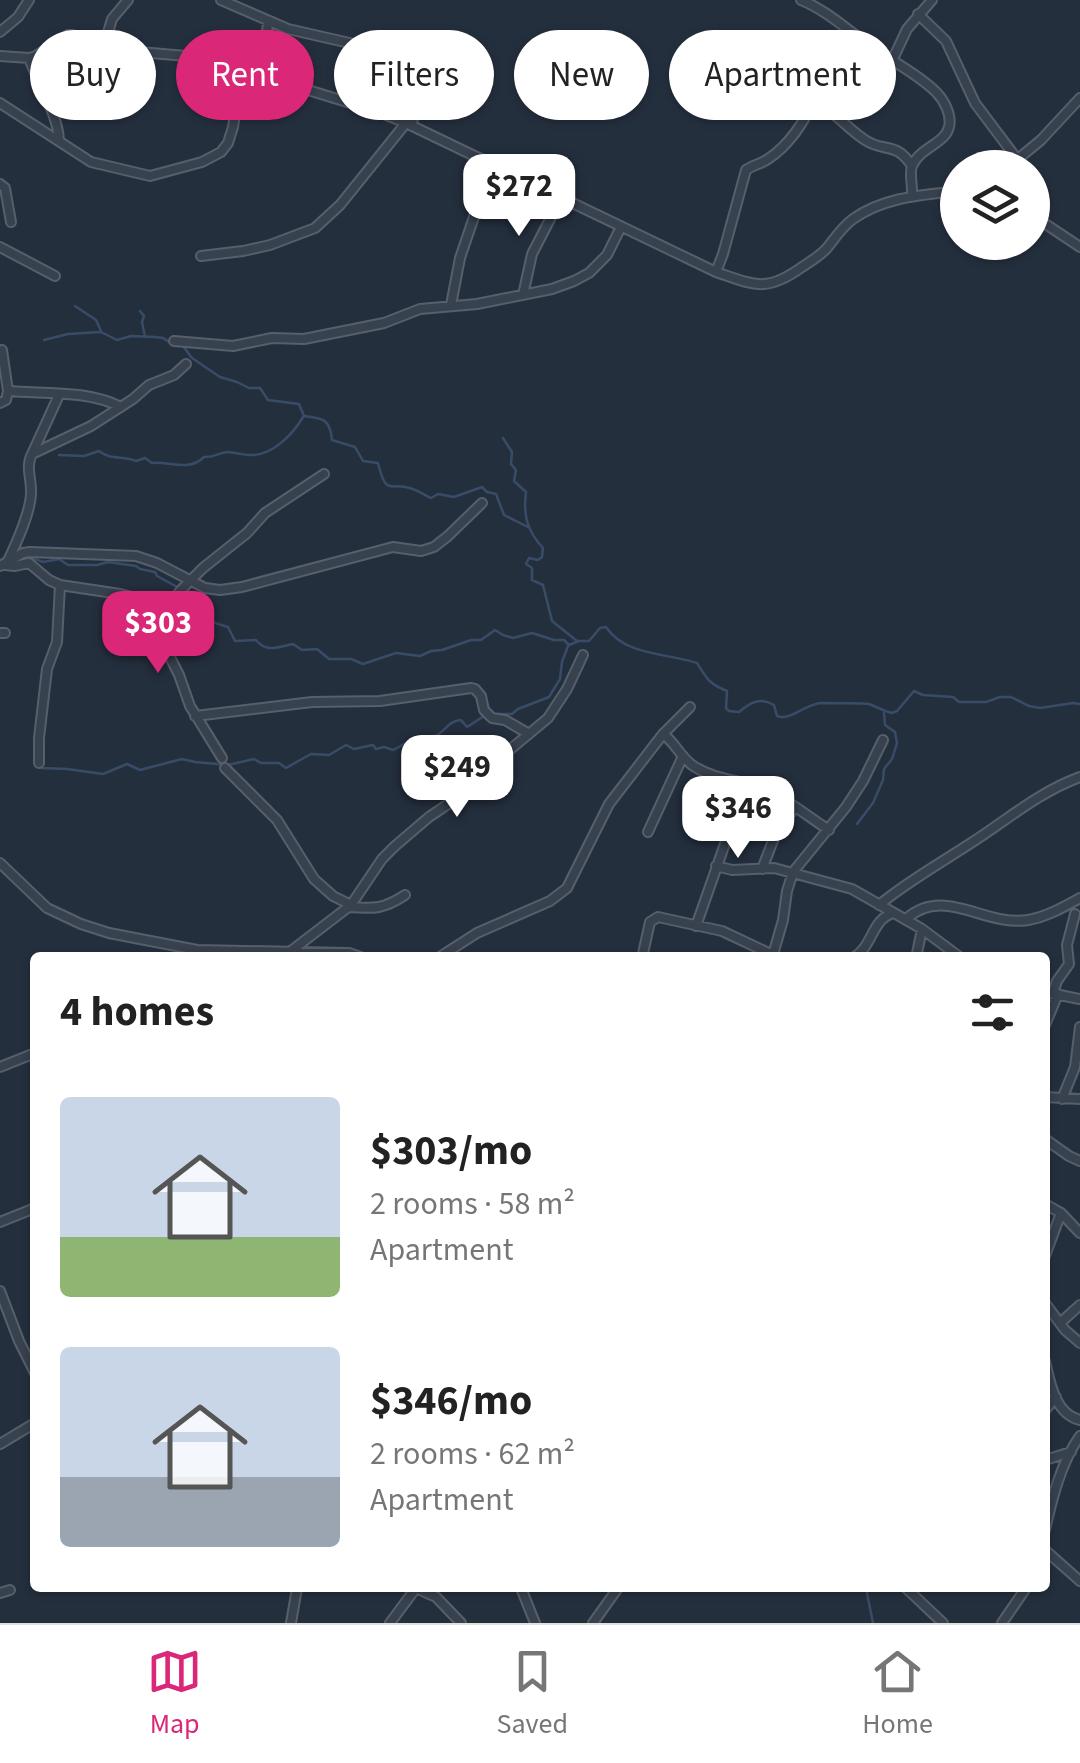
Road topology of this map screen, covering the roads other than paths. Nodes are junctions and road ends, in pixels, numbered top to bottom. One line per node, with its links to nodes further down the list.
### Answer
1 (30, 0): 11 (street)
2 (128, 0): 8 (street)
3 (221, 0): 7 (street)
4 (800, 0): 10 (street)
5 (932, 0): 6 (street)
6 (918, 14): 12 (street); 24 (street)
7 (268, 21): 9 (street); 22 (street)
8 (109, 30)
9 (267, 30)
10 (851, 30)
11 (0, 32)
12 (896, 53)
13 (0, 56): 14 (street)
14 (29, 58): 23 (street)
15 (896, 64): 27 (street)
16 (314, 91): 22 (street)
17 (1080, 98): 25 (street)
18 (0, 104): 23 (street)
19 (234, 120): 23 (street)
20 (804, 120): 38 (street)
21 (840, 120): 27 (street)
22 (409, 124): 26 (street); 37 (street)
23 (60, 140)
24 (1010, 150)
25 (1027, 150)
26 (492, 164): 31 (street); 41 (street)
27 (912, 166): 30 (street)
28 (0, 184): 32 (street)
29 (940, 193): 30 (street)
30 (912, 196): 38 (street)
31 (561, 198): 34 (street); 40 (street)
32 (10, 222)
33 (1050, 226): 36 (street)
34 (621, 227): 38 (street); 40 (street)
35 (0, 247): 39 (street)
36 (1080, 247)
37 (201, 256)
38 (716, 272)
39 (55, 276)
40 (523, 295): 41 (street)
41 (451, 305): 42 (street)
42 (174, 342)
43 (2, 350): 45 (street)
44 (186, 364): 48 (street)
45 (8, 391): 46 (street); 47 (street)
46 (59, 395): 48 (street); 49 (street)
47 (0, 403)
48 (122, 407): 49 (street)
49 (32, 454): 52 (street)
50 (324, 474): 53 (street)
51 (482, 502): 53 (street)
52 (4, 565): 53 (street); 54 (street)
53 (191, 581): 55 (street)
54 (60, 586): 55 (street); 64 (street)
55 (168, 606): 58 (street)
56 (582, 656): 59 (street)
57 (690, 707): 60 (street)
58 (195, 716): 59 (street); 63 (street)
59 (529, 734): 78 (street)
60 (662, 734): 62 (street); 89 (street)
61 (882, 740): 69 (street)
62 (683, 756): 67 (street); 70 (street)
63 (222, 758)
64 (40, 763)
65 (225, 768): 78 (street)
66 (1080, 777): 77 (street)
67 (746, 784): 68 (street); 72 (street)
68 (794, 808): 69 (street); 73 (street)
69 (828, 830): 74 (street)
70 (648, 832)
71 (0, 863): 86 (street)
72 (716, 866): 73 (street); 83 (street)
73 (762, 869): 74 (street)
74 (793, 872): 77 (street); 92 (street)
75 (405, 894): 78 (street)
76 (1080, 898): 79 (street)
77 (878, 905): 80 (street)
78 (350, 906): 85 (street)
79 (1059, 909): 81 (street); 82 (street)
80 (893, 913): 82 (street); 93 (street)
81 (1078, 914): 96 (street)
82 (906, 919): 84 (street)
83 (696, 926): 90 (street); 91 (street)
84 (922, 928): 94 (street); 95 (street)
85 (291, 951): 87 (street); 88 (street)
86 (187, 952)
87 (278, 952)
88 (310, 952)
89 (448, 952)
90 (643, 952)
91 (764, 952)
92 (773, 952)
93 (861, 952)
94 (917, 952)
95 (953, 952)
96 (1052, 993): 97 (street)
97 (1080, 999)
98 (1080, 1026): 102 (street)
99 (30, 1055): 100 (street)
100 (0, 1066)
101 (1050, 1098): 102 (street)
102 (1062, 1099): 103 (street)
103 (1080, 1099)
104 (1050, 1143): 105 (street)
105 (1080, 1161)
106 (1050, 1207): 108 (street)
107 (30, 1210): 109 (street)
108 (1061, 1213): 110 (street); 111 (street)
109 (0, 1222)
110 (1080, 1232)
111 (1050, 1243)
112 (0, 1291): 117 (street)
113 (1080, 1305): 115 (street)
114 (1050, 1310): 115 (street)
115 (1060, 1324): 116 (street)
116 (1080, 1343)
117 (30, 1363)
118 (1051, 1398): 119 (street)
119 (1080, 1420)
120 (30, 1426): 122 (street)
121 (1080, 1436): 123 (street)
122 (0, 1444)
123 (1071, 1452): 124 (street); 125 (street)
124 (1050, 1458)
125 (1050, 1512)
126 (1050, 1554): 127 (street)
127 (1080, 1581)
128 (10, 1590): 129 (street)
129 (0, 1592)
130 (295, 1592): 137 (street)
131 (413, 1592): 138 (street)
132 (425, 1592): 139 (street)
133 (522, 1592): 140 (street)
134 (615, 1592): 141 (street)
135 (910, 1592): 142 (street)
136 (1023, 1592): 143 (street)
137 (291, 1623)
138 (390, 1623)
139 (461, 1623)
140 (534, 1623)
141 (594, 1623)
142 (943, 1623)
143 (1002, 1623)

